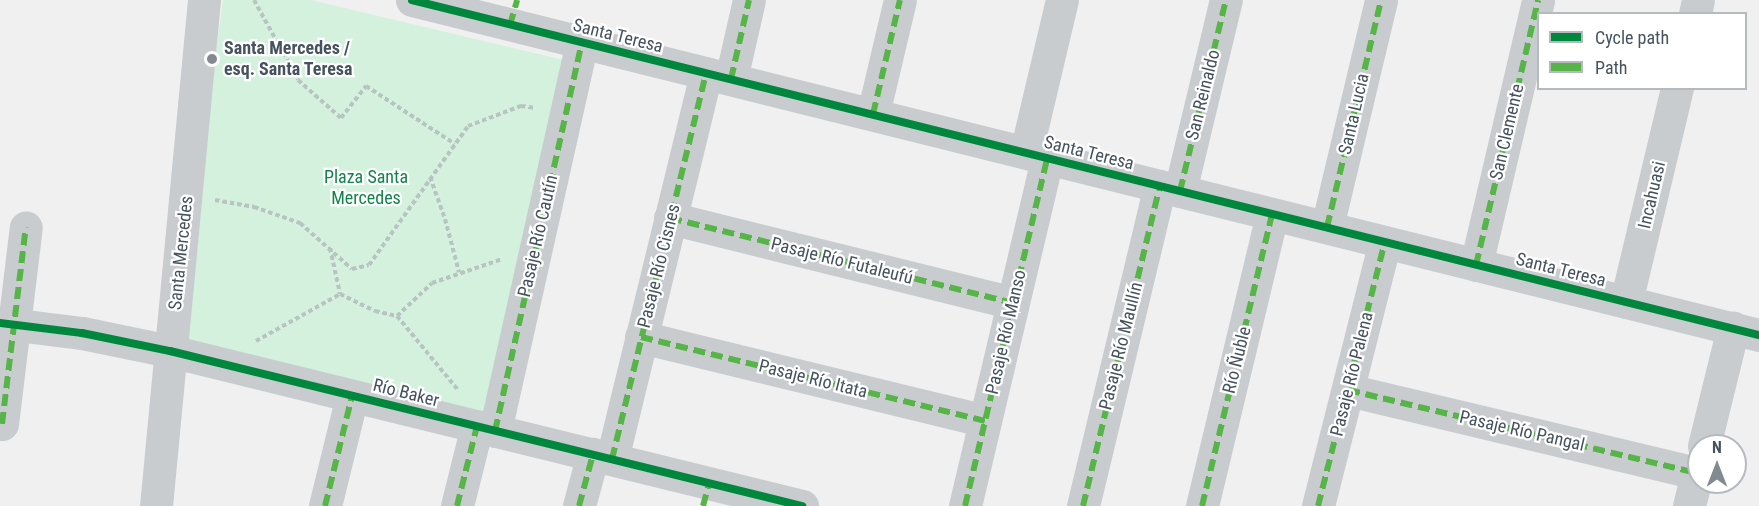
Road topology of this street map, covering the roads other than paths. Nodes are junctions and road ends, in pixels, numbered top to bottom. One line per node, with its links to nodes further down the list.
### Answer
1 (204, 0): 27 (street, Santa Mercedes)
2 (412, 0): 9 (street, Santa Teresa)
3 (750, 0): 11 (street, Pasaje Río Cisnes)
4 (900, 0): 13 (street)
5 (1062, 0): 14 (street, Pasaje Río Manso)
6 (1226, 0): 15 (street, San Reinaldo)
7 (1381, 0): 19 (street, Santa Lucia)
8 (1538, 0): 21 (street, San Clemente)
9 (514, 12): 10 (street, Santa Teresa)
10 (582, 42): 11 (street, Santa Teresa); 32 (street, Pasaje Río Cautín)
11 (718, 76): 13 (street, Santa Teresa); 17 (street, Pasaje Río Cisnes)
12 (1677, 90): 22 (street, Incahuasi)
13 (873, 114): 14 (street, Santa Teresa)
14 (1036, 155): 15 (street, Santa Teresa); 23 (street, Pasaje Río Manso)
15 (1170, 188): 16 (street, Santa Teresa); 44 (street, Pasaje Río Maullín)
16 (1272, 214): 19 (street, Santa Teresa); 45 (street, Río Ñuble)
17 (670, 218): 23 (street, Pasaje Río Futaleufú); 26 (street, Pasaje Río Cisnes)
18 (26, 227): 24 (street)
19 (1327, 227): 20 (street, Santa Teresa)
20 (1385, 242): 21 (street, Santa Teresa); 28 (street, Pasaje Río Palena)
21 (1476, 265): 22 (street, Santa Teresa)
22 (1626, 302): 25 (street, Santa Teresa)
23 (1013, 303): 30 (street, Pasaje Río Manso)
24 (7, 324): 27 (street, Río Baker); 31 (street)
25 (1746, 332): 33 (street)
26 (641, 337): 30 (street, Pasaje Río Itata); 34 (street, Pasaje Río Cisnes)
27 (170, 351): 29 (street, Río Baker); 38 (street, Santa Mercedes)
28 (1348, 390): 35 (street, Pasaje Río Pangal); 37 (street, Pasaje Río Palena)
29 (352, 396): 32 (street, Río Baker); 39 (street)
30 (985, 421): 43 (street, Pasaje Río Manso)
31 (2, 424)
32 (486, 428): 34 (street, Río Baker); 40 (street, Pasaje Río Cautín)
33 (1710, 434)
34 (602, 457): 36 (street, Río Baker); 41 (street, Pasaje Río Cisnes)
35 (1687, 459)
36 (706, 495): 42 (street, Río Baker)
37 (1323, 505)
38 (156, 506)
39 (325, 506)
40 (457, 506)
41 (579, 506)
42 (802, 506)
43 (965, 506)
44 (1083, 506)
45 (1202, 506)

